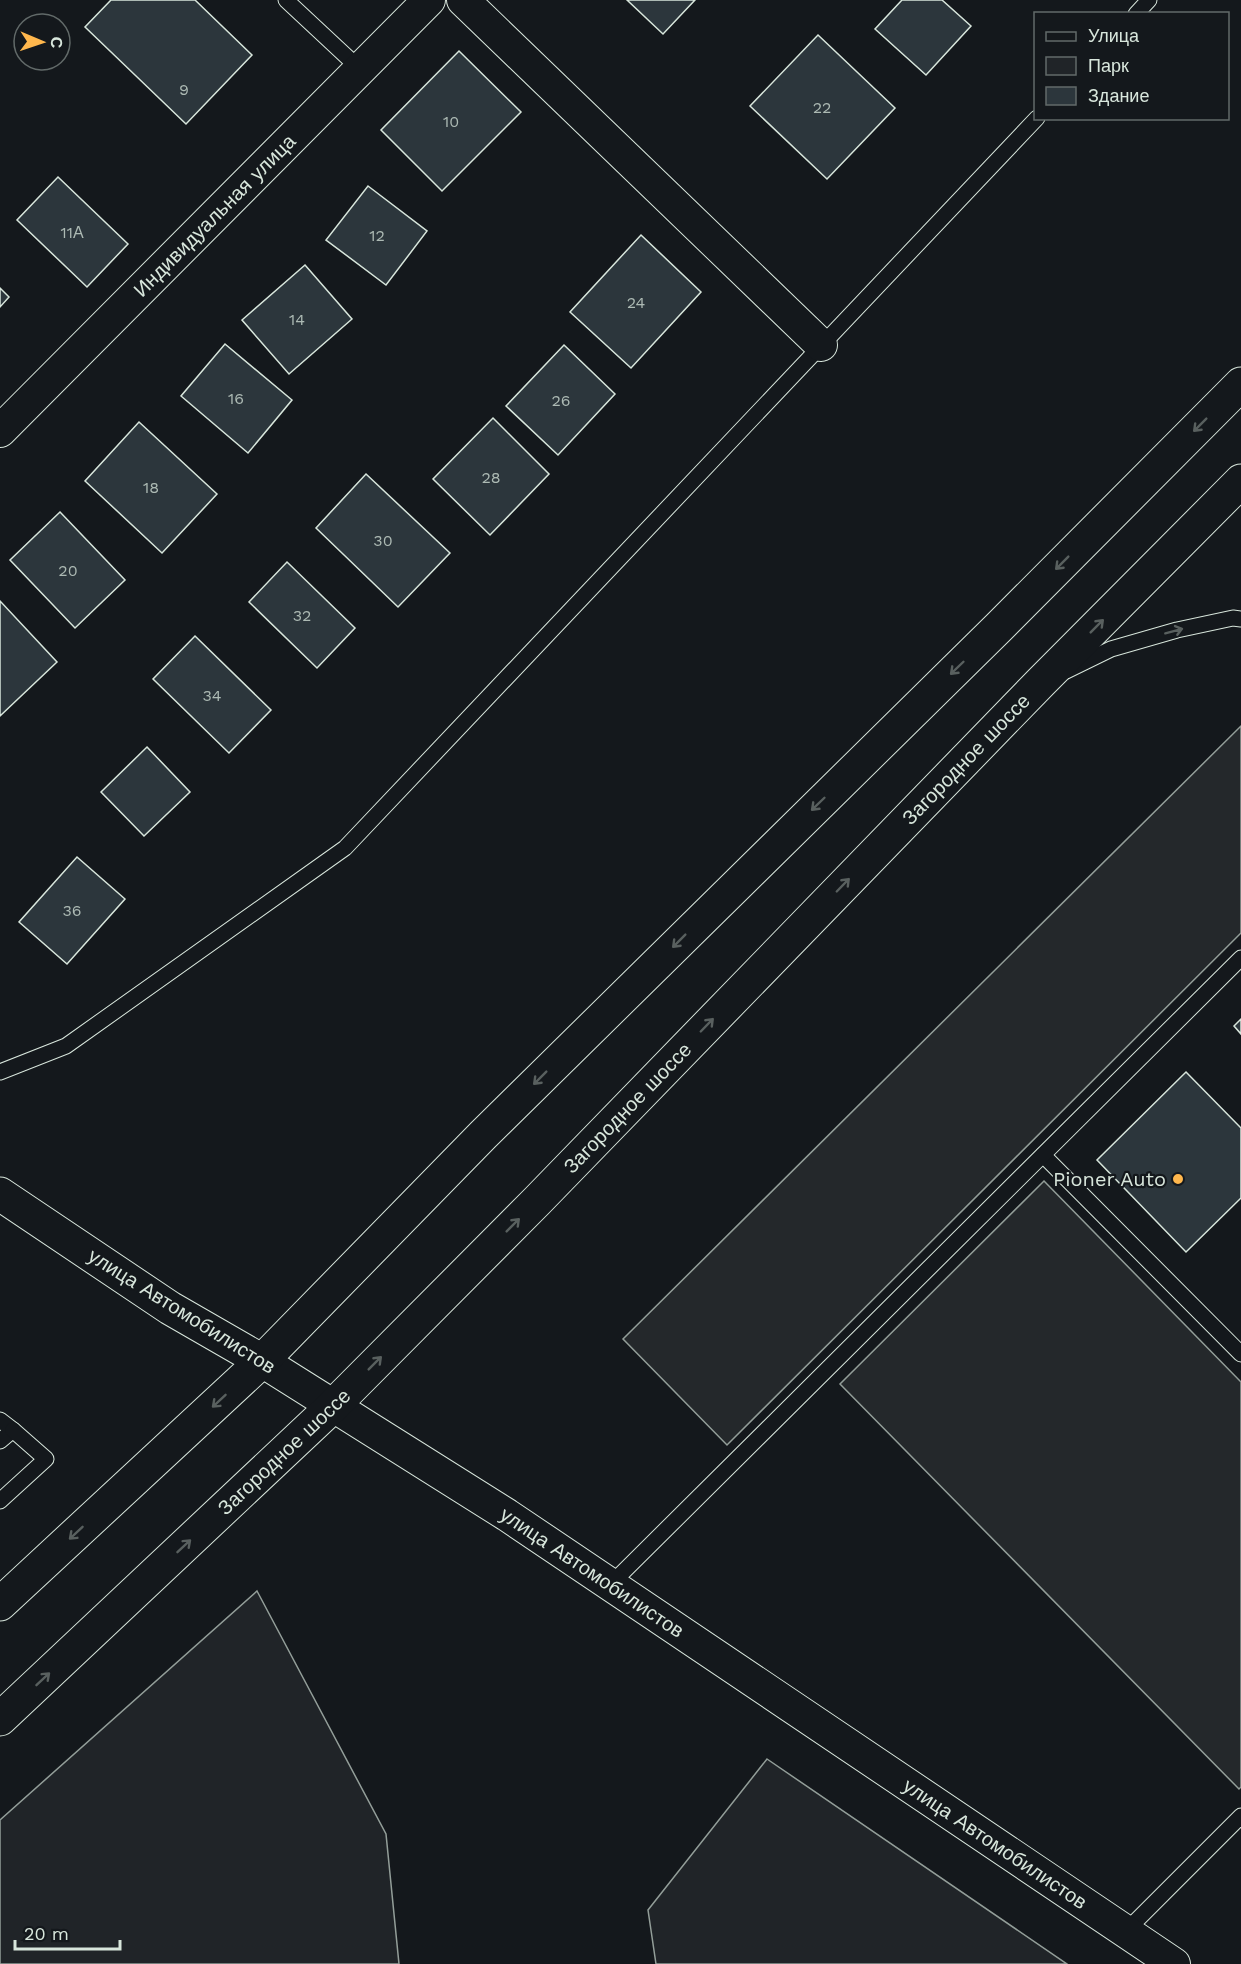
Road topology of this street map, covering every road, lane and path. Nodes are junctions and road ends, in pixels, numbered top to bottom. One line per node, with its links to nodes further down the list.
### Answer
1 (286, 0): 6 (lane)
2 (429, 0): 6 (street, Индивидуальная улица)
3 (463, 0): 8 (street)
4 (1149, 0): 5 (lane)
5 (1138, 12)
6 (361, 70): 10 (street, Индивидуальная улица)
7 (1035, 120): 8 (lane)
8 (821, 345): 15 (lane)
9 (1241, 384): 19 (main road, one-way to 19)
10 (0, 431)
11 (1241, 481): 13 (main road, Загородное шоссе, one-way to 11)
12 (1241, 619): 13 (lane, one-way to 12)
13 (1041, 682): 20 (main road, Загородное шоссе, one-way to 13)
14 (1241, 958): 16 (lane)
15 (0, 1072)
16 (1043, 1155): 18 (lane); 25 (lane)
17 (0, 1194): 19 (main road, улица Автомобилистов)
18 (1241, 1354)
19 (262, 1361): 20 (street, улица Автомобилистов); 26 (main road, one-way to 26)
20 (334, 1405): 25 (street, улица Автомобилистов); 27 (main road, Загородное шоссе, one-way to 20)
21 (0, 1420): 22 (lane)
22 (13, 1430): 23 (lane); 24 (lane)
23 (0, 1441)
24 (0, 1501)
25 (610, 1585): 29 (street, улица Автомобилистов)
26 (0, 1604)
27 (0, 1719)
28 (1241, 1816): 29 (lane)
29 (1125, 1932): 30 (street, улица Автомобилистов)
30 (1174, 1964)

